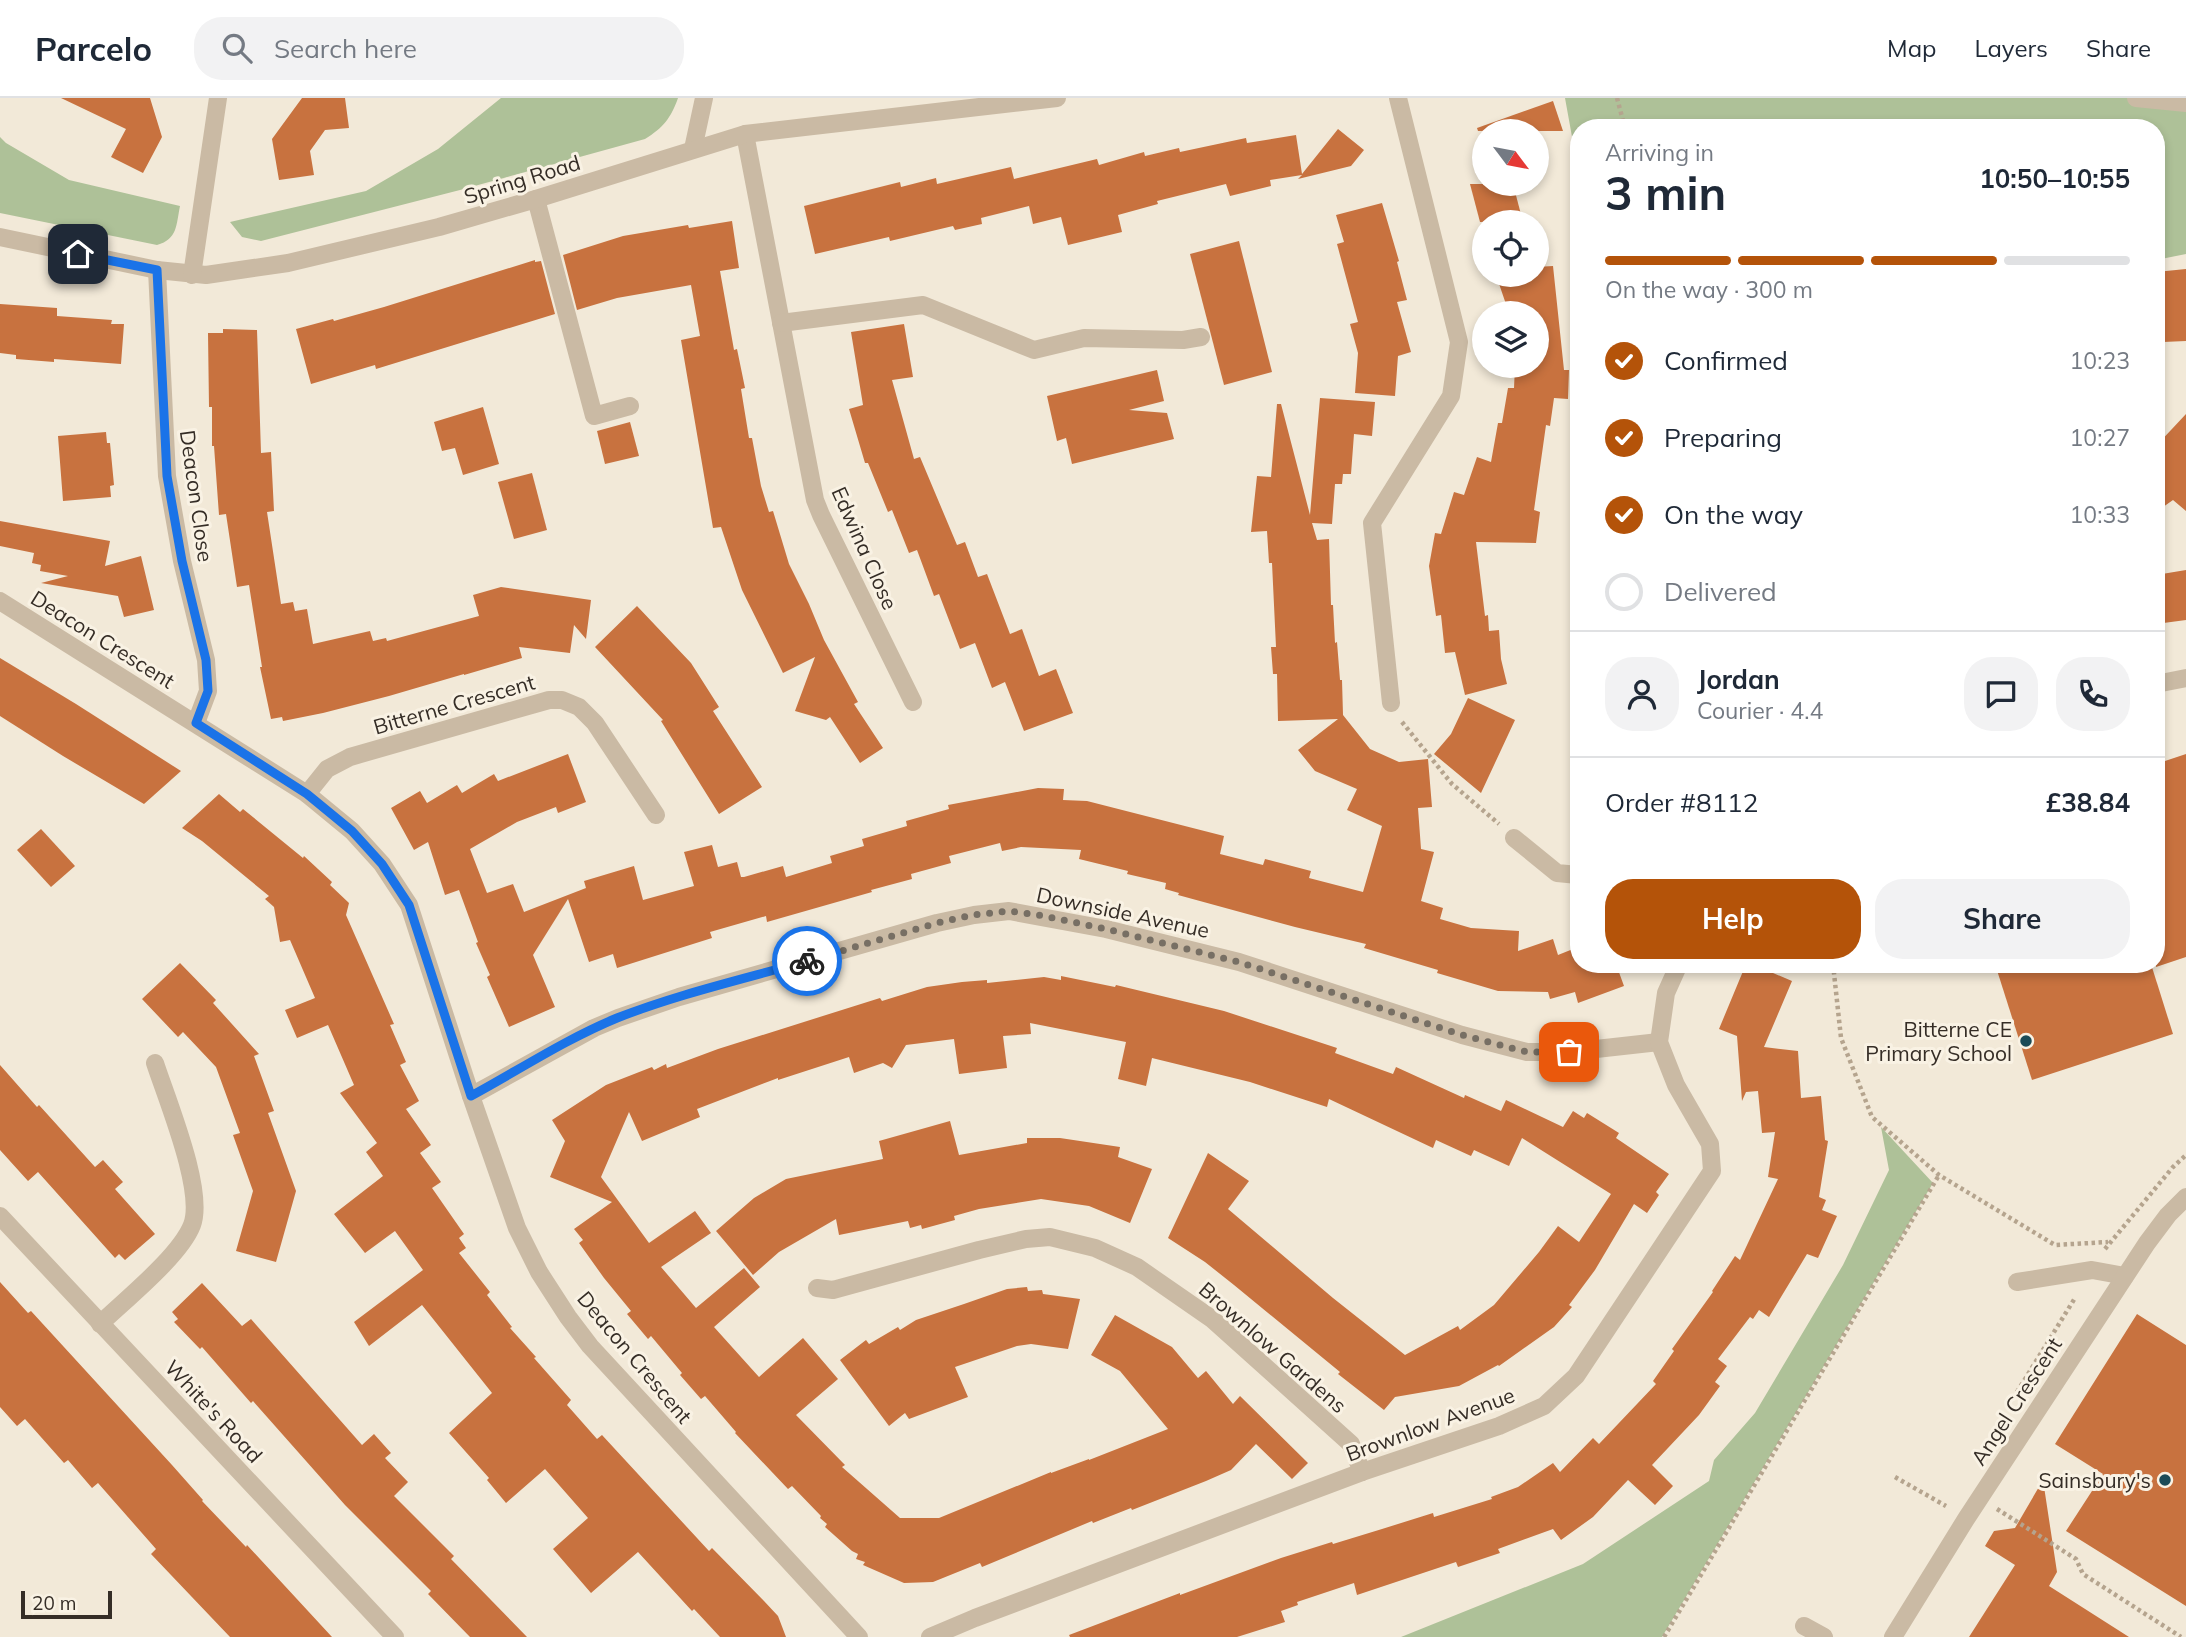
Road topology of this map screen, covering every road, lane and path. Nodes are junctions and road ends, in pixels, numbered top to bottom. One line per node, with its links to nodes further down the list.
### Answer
1 (218, 98): 14 (street)
2 (704, 98): 10 (street)
3 (1057, 98): 9 (street, Spring Road)
4 (1398, 98): 22 (street)
5 (1617, 98): 8 (path)
6 (2136, 98): 7 (street)
7 (2186, 103)
8 (1623, 119)
9 (744, 134): 10 (street, Spring Road); 15 (street, Edwina Close)
10 (693, 149): 11 (street, Spring Road)
11 (536, 200): 14 (street, Spring Road); 17 (street)
12 (0, 237): 13 (street, Spring Road)
13 (157, 270): 14 (street, Spring Road); 23 (street, Deacon Close)
14 (192, 275)
15 (781, 323): 16 (street); 21 (street, Edwina Close)
16 (1201, 337)
17 (631, 406)
18 (0, 601): 23 (street, Deacon Crescent)
19 (2186, 678): 20 (street)
20 (2165, 682)
21 (913, 702)
22 (1391, 703): 26 (path)
23 (196, 723): 24 (street, Deacon Crescent)
24 (307, 794): 25 (street, Bitterne Crescent); 32 (street, Deacon Crescent)
25 (656, 815)
26 (1514, 838): 27 (street)
27 (1570, 874)
28 (1675, 973): 30 (street, Brownlow Avenue)
29 (1834, 973): 33 (path)
30 (1659, 1042): 32 (street, Downside Avenue); 41 (street, Brownlow Avenue)
31 (155, 1063): 40 (street)
32 (471, 1096): 47 (street, Deacon Crescent)
33 (1939, 1175): 36 (path); 49 (path)
34 (2186, 1197): 37 (street, Angel Crescent)
35 (0, 1216): 40 (street, White's Road)
36 (2109, 1242)
37 (2125, 1276): 38 (street); 43 (street, Angel Crescent)
38 (2017, 1282)
39 (817, 1288): 41 (street, Brownlow Gardens)
40 (100, 1324): 46 (street, White's Road)
41 (1362, 1472): 48 (street, Brownlow Avenue)
42 (1895, 1477): 44 (path)
43 (1980, 1498): 44 (street, Angel Crescent); 52 (path)
44 (1966, 1519): 51 (street, Angel Crescent)
45 (1804, 1626): 50 (street)
46 (395, 1637)
47 (859, 1637)
48 (930, 1637)
49 (1664, 1637)
50 (1824, 1637)
51 (1893, 1637)
52 (2181, 1637)

